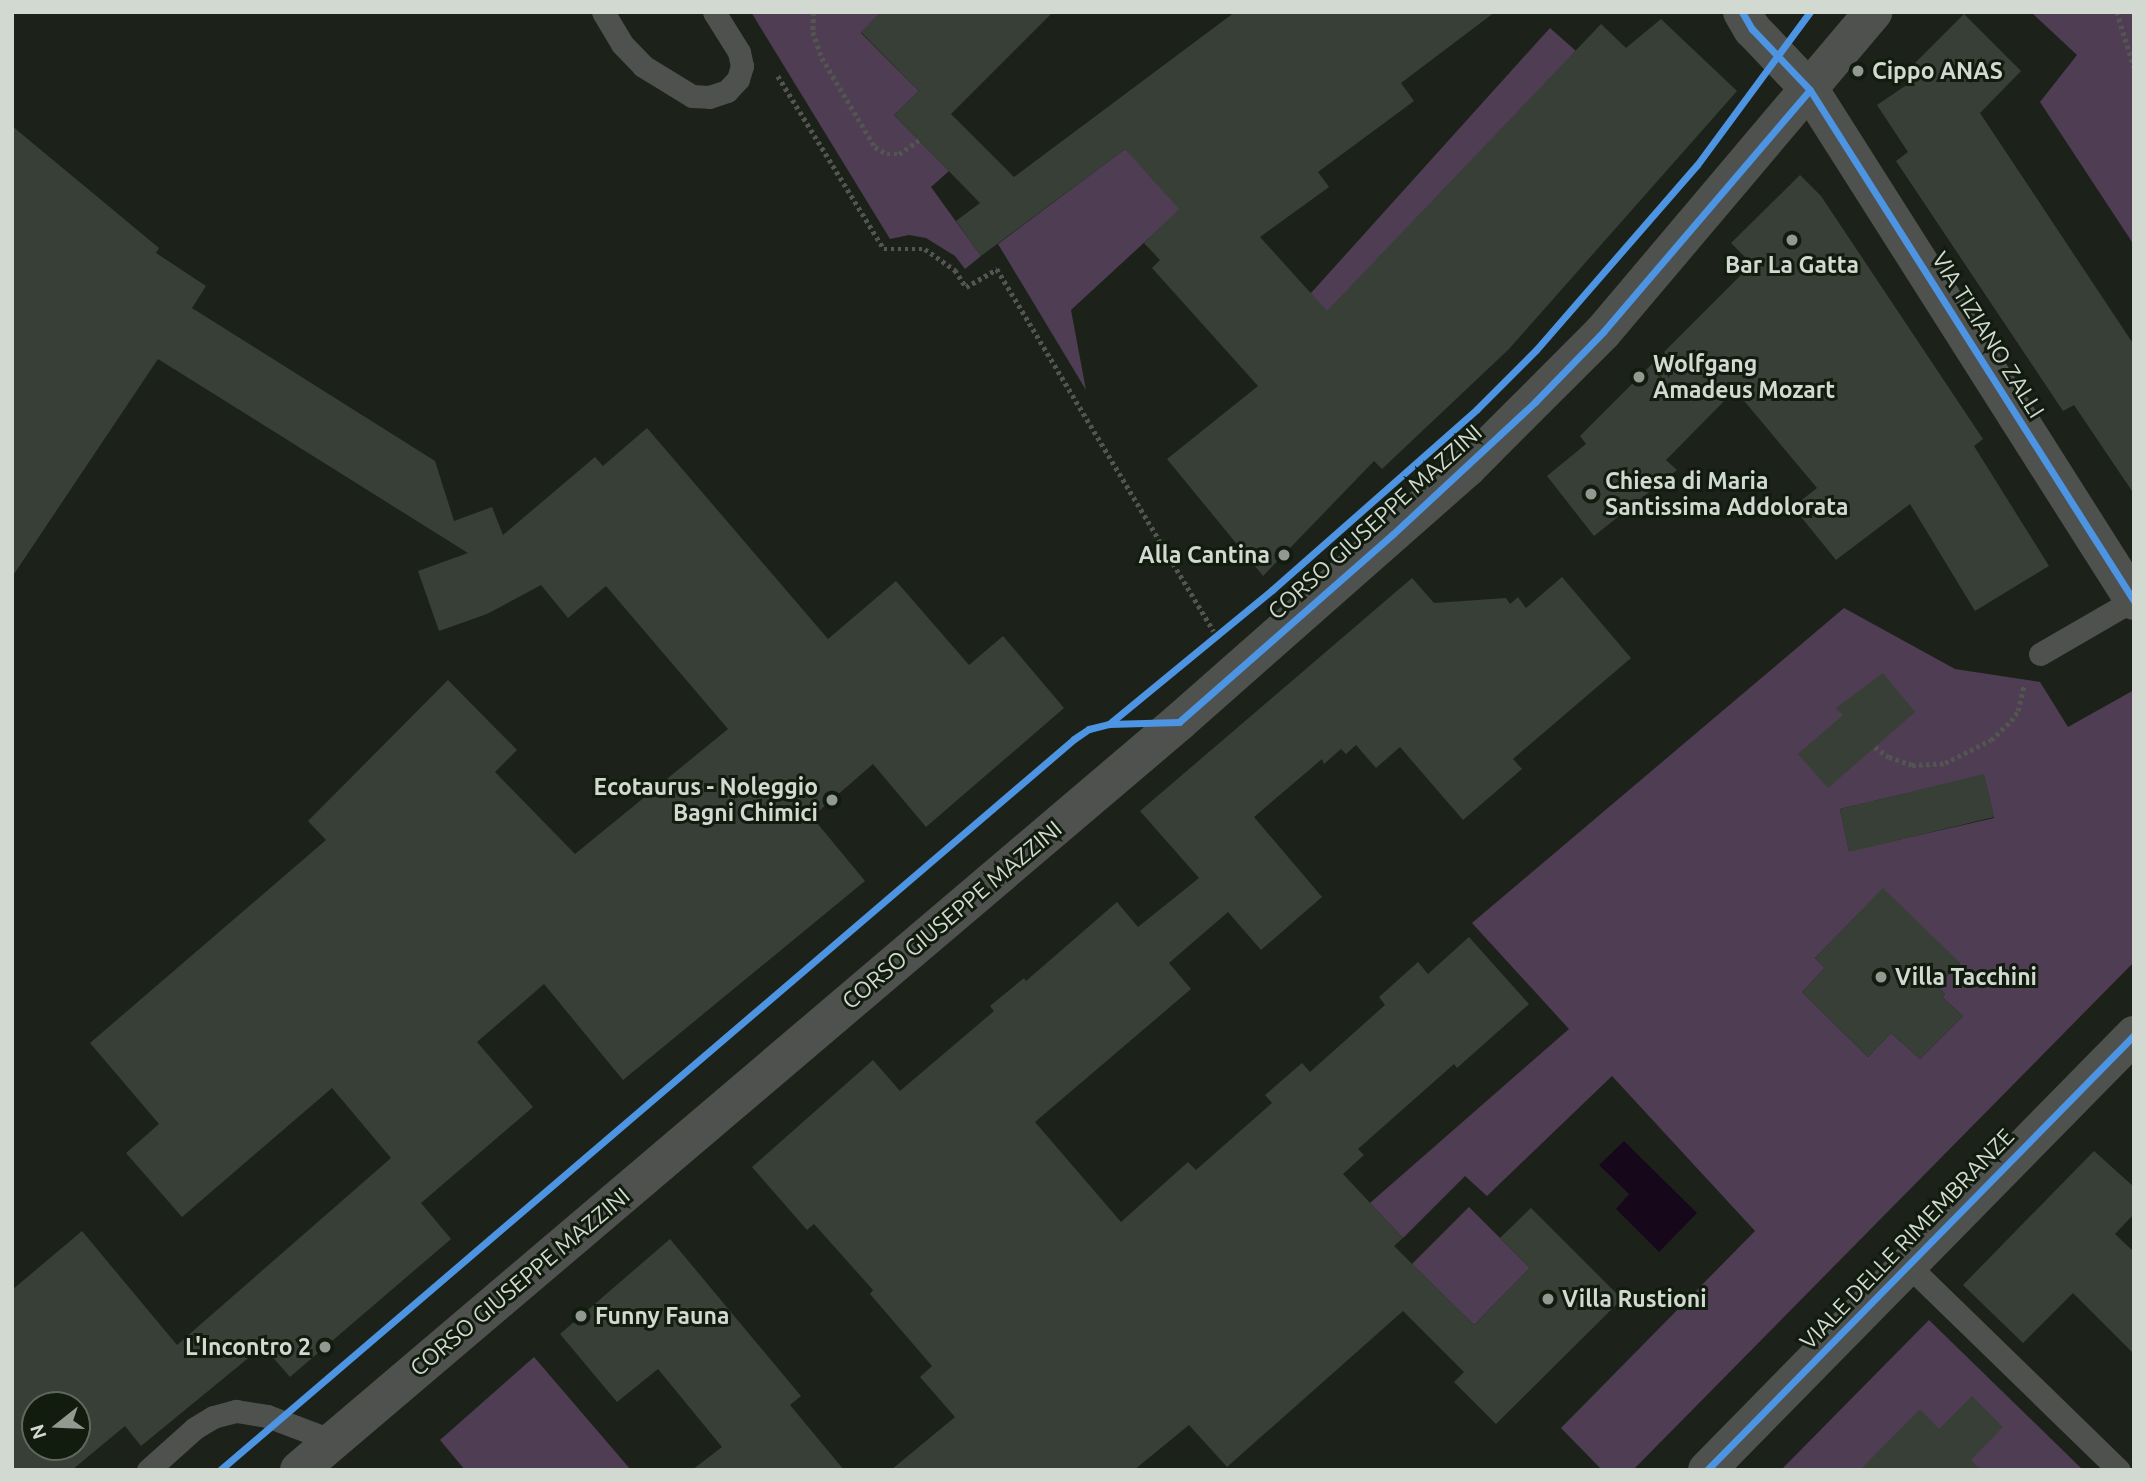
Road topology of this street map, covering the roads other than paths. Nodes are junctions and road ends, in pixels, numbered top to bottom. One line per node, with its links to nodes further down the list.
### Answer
1 (603, 12): 2 (lane)
2 (715, 12)
3 (1742, 12): 5 (street, VIA TIZIANO ZALLI)
4 (1873, 12): 5 (street, CORSO GIUSEPPE MAZZINI)
5 (1810, 90): 6 (street, VIA TIZIANO ZALLI); 10 (street, CORSO GIUSEPPE MAZZINI)
6 (2134, 601): 7 (lane)
7 (2040, 654)
8 (2134, 1035): 9 (street, VIALE DELLE RIMEMBRANZE)
9 (1908, 1265): 13 (street, VIALE DELLE RIMEMBRANZE); 14 (lane)
10 (333, 1441): 11 (lane); 12 (street, CORSO GIUSEPPE MAZZINI)
11 (148, 1470)
12 (299, 1470)
13 (1707, 1470)
14 (2119, 1470)

